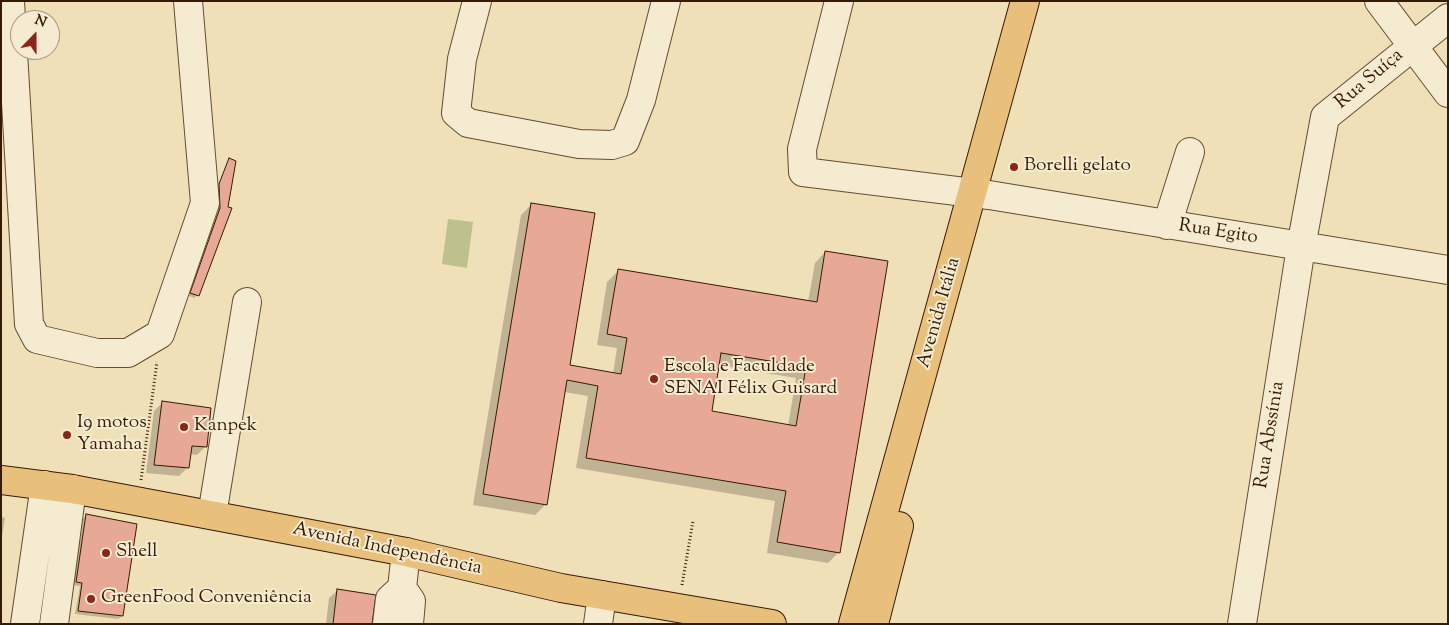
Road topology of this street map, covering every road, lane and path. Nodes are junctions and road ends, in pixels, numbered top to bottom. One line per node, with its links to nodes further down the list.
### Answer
1 (10, 1): 18 (street)
2 (188, 1): 18 (street)
3 (477, 1): 4 (street)
4 (666, 1)
5 (839, 1): 13 (street, Rua Egito)
6 (1025, 1): 13 (main road, Avenida Itália)
7 (1042, 1): 13 (main road, Avenida Itália)
8 (1380, 1): 10 (street)
9 (1448, 18): 10 (street, Rua Suíça)
10 (1411, 46): 11 (street); 15 (street, Rua Suíça)
11 (1448, 93)
12 (1190, 152): 14 (street)
13 (981, 194): 14 (street, Rua Egito); 35 (main road, Avenida Itália); 36 (main road, Avenida Itália)
14 (1167, 225): 15 (street, Rua Egito)
15 (1301, 247): 16 (street, Rua Egito); 37 (street, Rua Abssínia)
16 (1448, 270)
17 (247, 302): 23 (street)
18 (160, 334): 22 (path)
19 (1, 480): 20 (main road, Avenida Independência)
20 (44, 485): 21 (main road, Avenida Independência); 29 (street)
21 (72, 489): 22 (main road, Avenida Independência); 30 (street)
22 (138, 503): 23 (main road, Avenida Independência)
23 (212, 516): 25 (main road, Avenida Independência)
24 (693, 521): 28 (path)
25 (406, 552): 26 (street); 27 (main road, Avenida Independência)
26 (402, 588): 31 (street); 32 (street)
27 (602, 594): 28 (main road, Avenida Independência); 33 (street)
28 (674, 613): 34 (main road, Avenida Independência)
29 (26, 616): 30 (street)
30 (55, 618)
31 (387, 624)
32 (409, 624)
33 (598, 624)
34 (772, 624)
35 (852, 624)
36 (874, 624)
37 (1242, 624)

